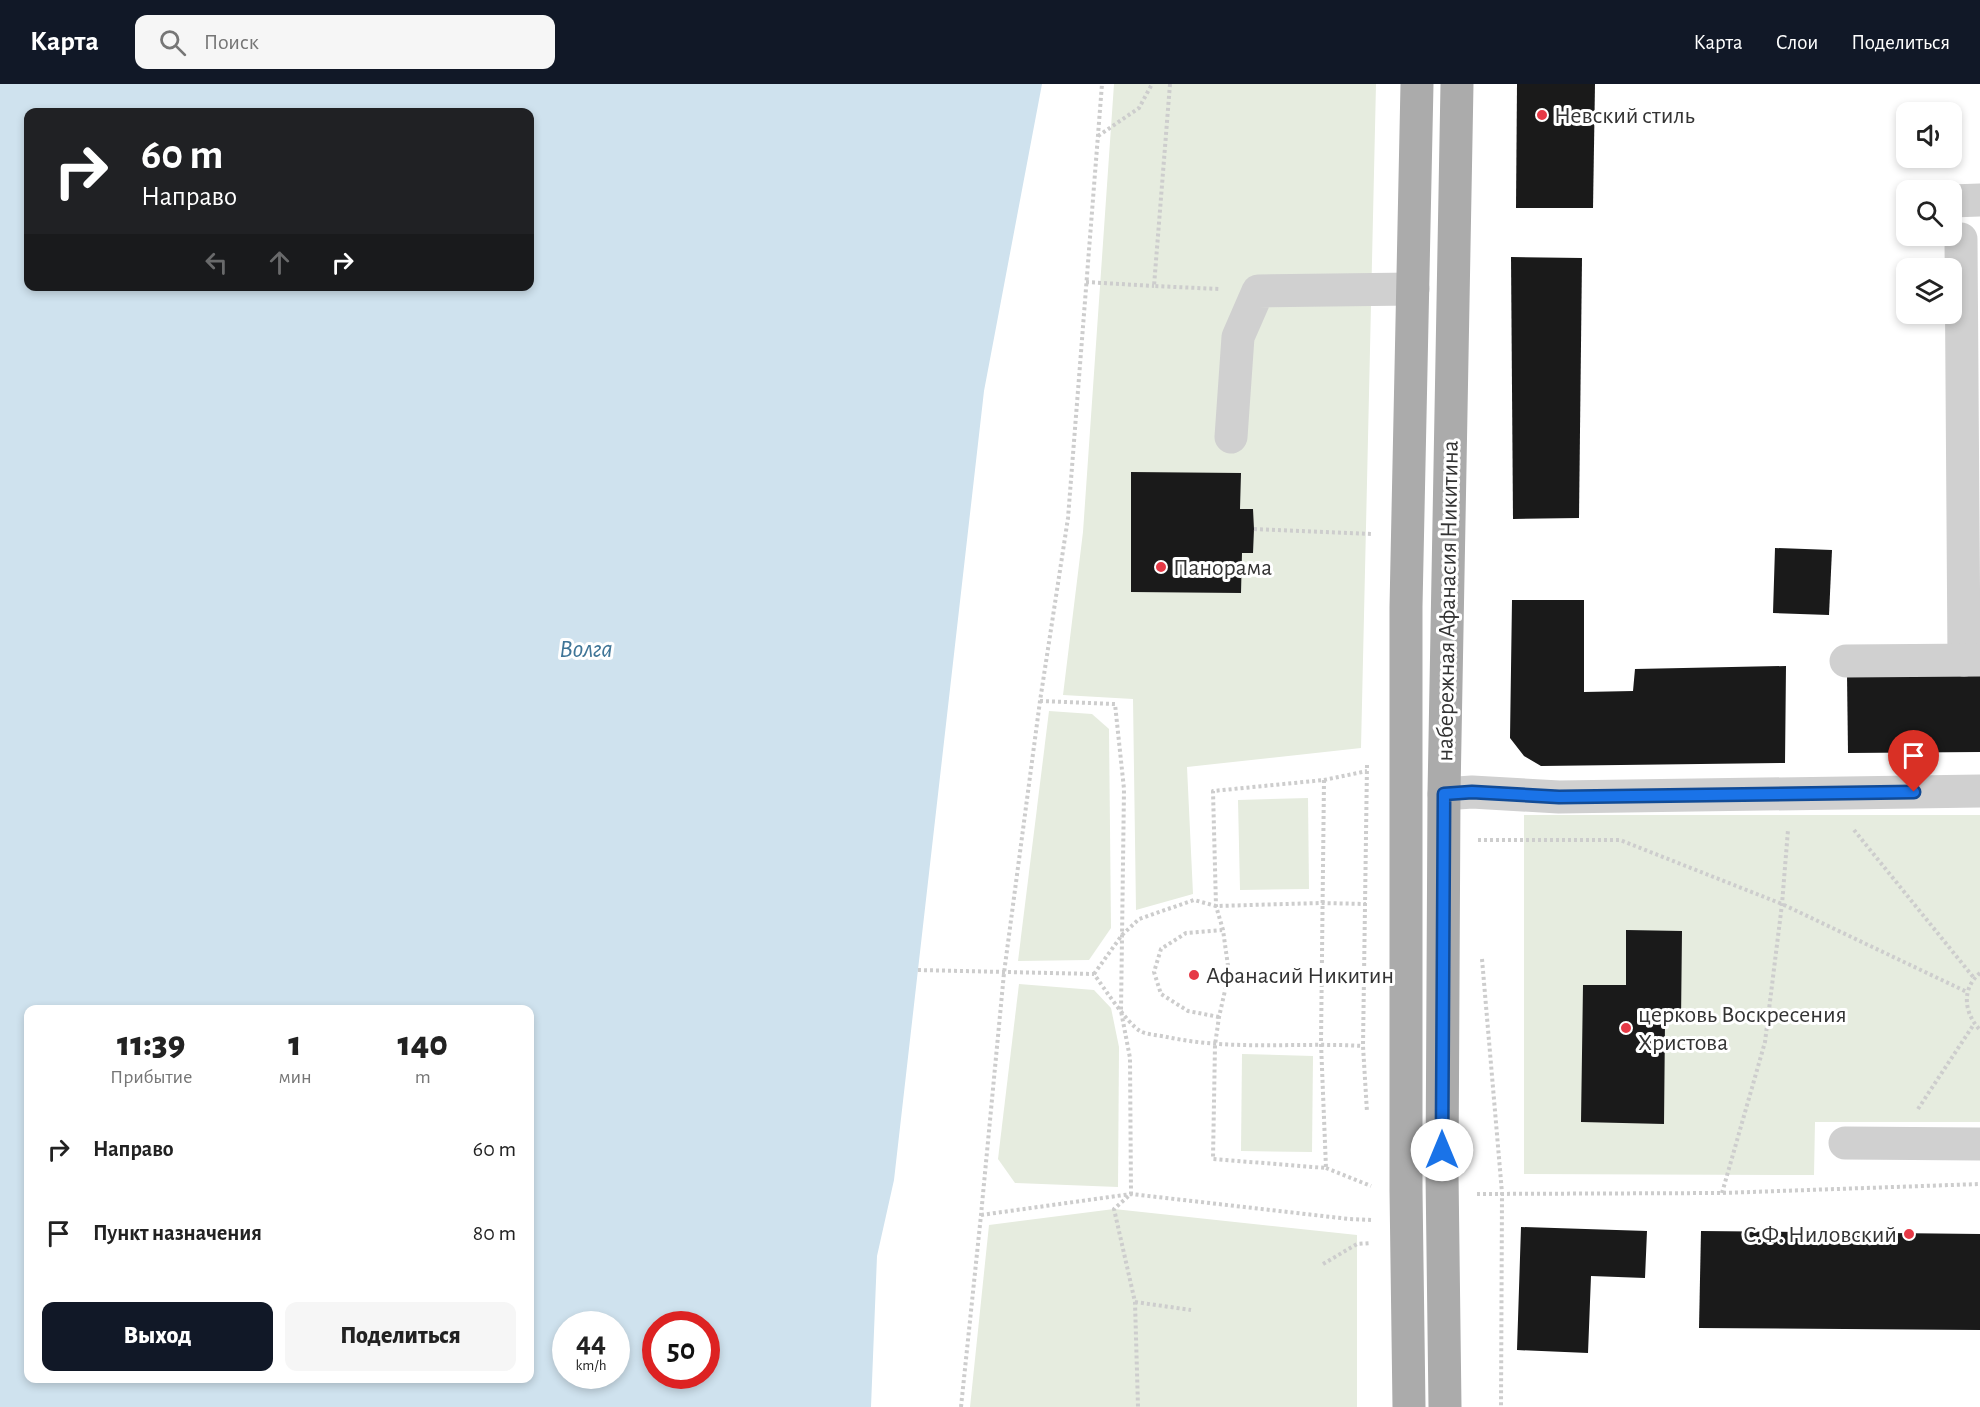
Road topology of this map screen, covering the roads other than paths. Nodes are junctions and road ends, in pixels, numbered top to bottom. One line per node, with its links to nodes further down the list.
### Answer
1 (1417, 84): 6 (main road, набережная Афанасия Никитина)
2 (1457, 84): 11 (main road, набережная Афанасия Никитина)
3 (1962, 201): 4 (street)
4 (1980, 201)
5 (1961, 246): 8 (street)
6 (1413, 289): 7 (street); 12 (main road, набережная Афанасия Никитина)
7 (1232, 437)
8 (1972, 660): 9 (street)
9 (1846, 661)
10 (1980, 791): 11 (street)
11 (1458, 793): 12 (main road); 16 (main road, набережная Афанасия Никитина)
12 (1406, 794): 15 (main road, набережная Афанасия Никитина)
13 (1845, 1143): 14 (street)
14 (1980, 1144)
15 (1409, 1407)
16 (1445, 1407)

